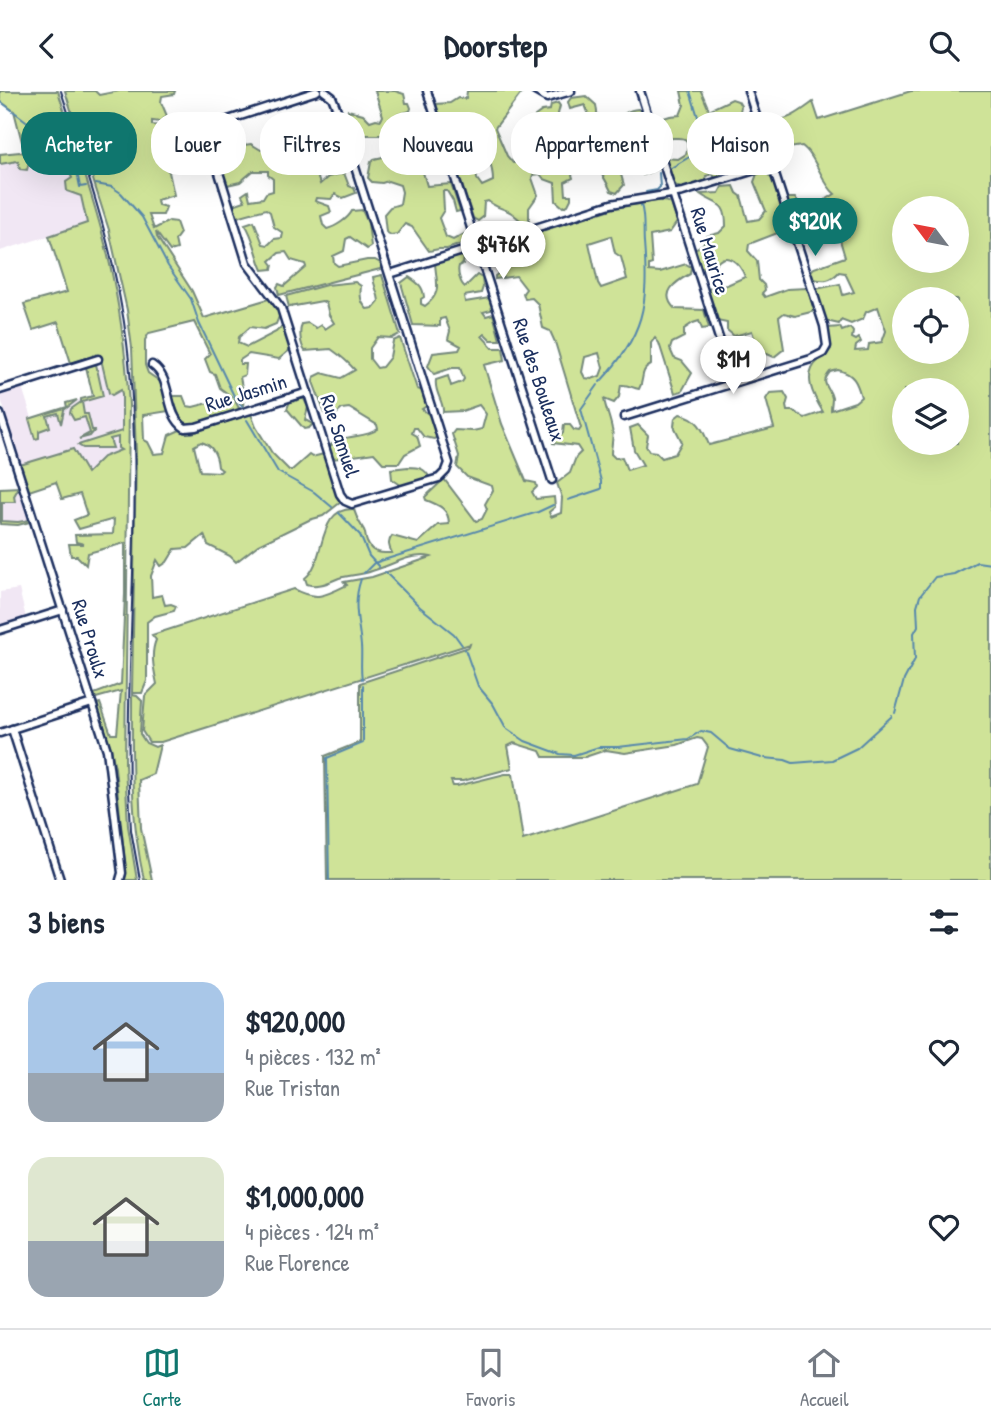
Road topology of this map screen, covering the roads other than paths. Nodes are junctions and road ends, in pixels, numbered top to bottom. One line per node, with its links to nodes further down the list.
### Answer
1 (317, 91): 18 (street, Rue Samuel)
2 (324, 91): 13 (street, Rue Samuel)
3 (427, 91): 12 (street, Rue des Bouleaux)
4 (535, 91): 5 (street)
5 (571, 91)
6 (640, 91): 11 (street, Rue Maurice)
7 (748, 91): 8 (street)
8 (755, 112)
9 (739, 175): 11 (street)
10 (774, 175): 16 (street)
11 (673, 192): 12 (street); 16 (street, Rue Maurice)
12 (478, 247): 13 (street); 21 (street, Rue des Bouleaux)
13 (390, 274): 18 (street, Rue Samuel)
14 (98, 359): 17 (street)
15 (152, 365): 18 (street, Rue Jasmin)
16 (733, 382): 20 (street)
17 (0, 390)
18 (308, 392)
19 (0, 414): 22 (street, Rue Proulx)
20 (624, 417)
21 (552, 480)
22 (63, 610): 23 (street); 24 (street, Rue Proulx)
23 (0, 630)
24 (92, 703): 25 (street); 28 (street, Rue Proulx)
25 (12, 729): 26 (street); 27 (street)
26 (0, 733)
27 (60, 880)
28 (120, 880)

